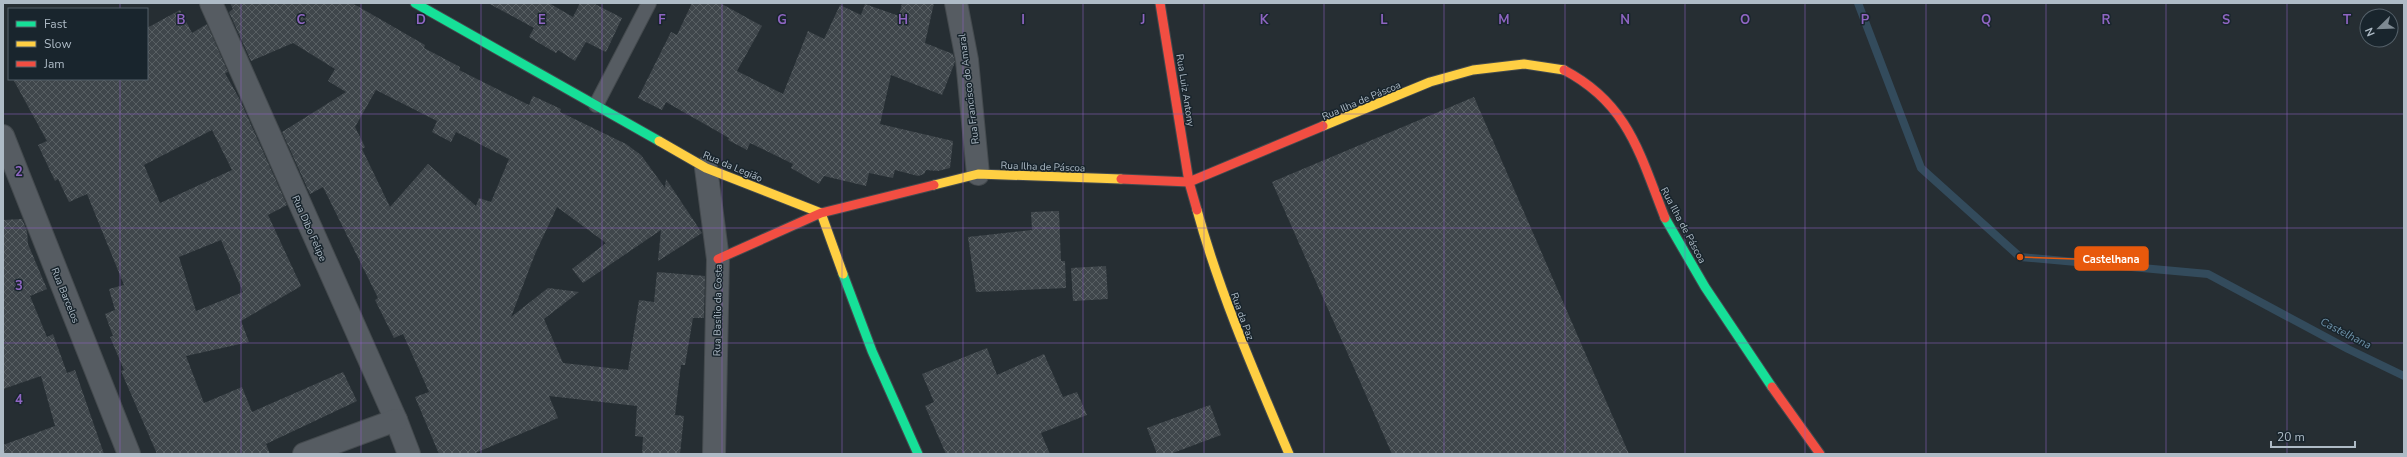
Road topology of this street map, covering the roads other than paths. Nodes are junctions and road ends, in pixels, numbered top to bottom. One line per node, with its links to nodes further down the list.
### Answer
1 (211, 3): 13 (street, Rua Dibo Felipe)
2 (415, 3): 6 (street, Rua da Legião)
3 (649, 3): 6 (lane)
4 (956, 3): 9 (street, Rua Francisco do Amaral)
5 (1160, 3): 10 (street, Rua Luiz Antony)
6 (596, 105): 8 (street, Rua da Legião)
7 (3, 136): 14 (street, Rua Barcelos)
8 (706, 168): 11 (street, Rua da Legião); 12 (street, Rua Basílio da Costa)
9 (978, 174): 10 (street, Rua Ilha de Páscoa); 11 (street, Rua Ilha de Páscoa)
10 (1189, 182): 19 (street, Rua da Paz); 20 (street, Rua Ilha de Páscoa)
11 (821, 213): 12 (street, Rua Ilha de Páscoa); 18 (street)
12 (718, 259): 17 (street, Rua Basílio da Costa)
13 (396, 420): 15 (street); 16 (street, Rua Dibo Felipe)
14 (129, 454)
15 (304, 454)
16 (409, 454)
17 (714, 454)
18 (918, 454)
19 (1289, 454)
20 (1820, 454)

